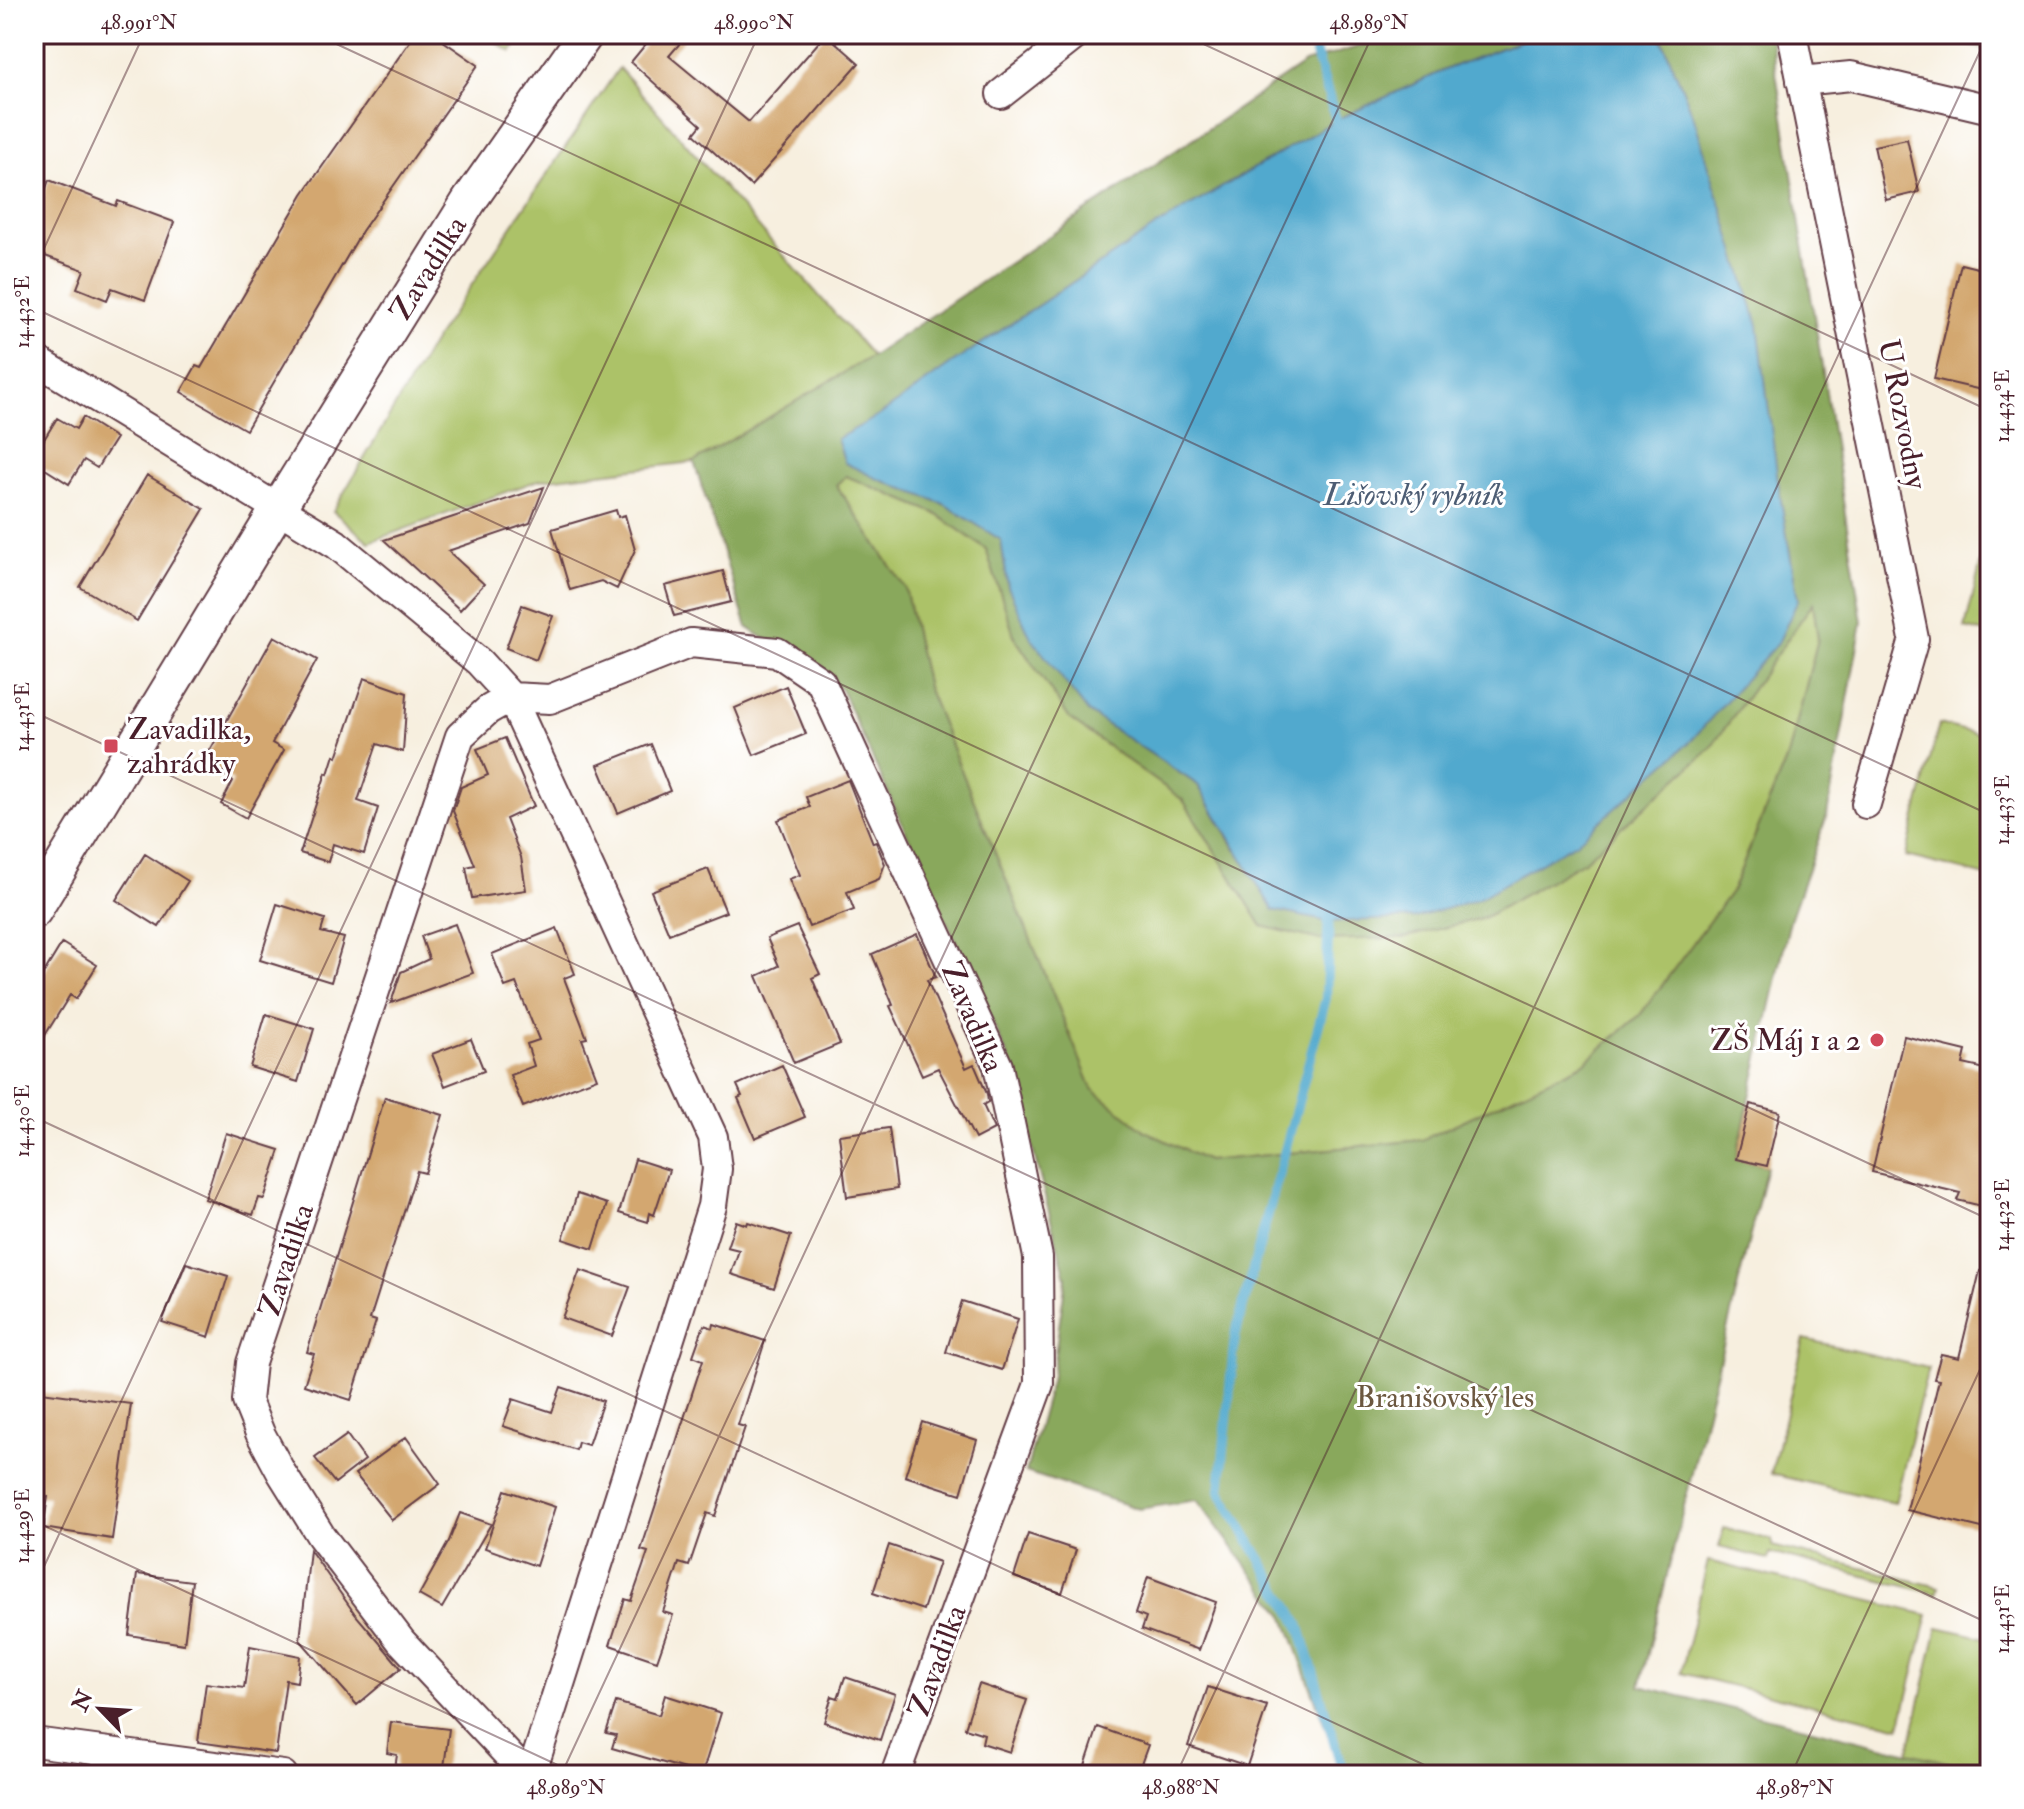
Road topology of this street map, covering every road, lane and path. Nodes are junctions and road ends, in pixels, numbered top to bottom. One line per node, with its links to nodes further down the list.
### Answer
1 (586, 34): 8 (street, Zavadilka)
2 (1077, 34): 5 (street)
3 (1792, 34): 4 (street, U Rozvodny)
4 (1801, 81): 6 (street); 10 (street, U Rozvodny)
5 (1001, 94)
6 (1990, 109)
7 (34, 359): 8 (street, Zavadilka)
8 (279, 507): 9 (street, Zavadilka); 11 (street, Zavadilka)
9 (511, 697): 14 (street, Zavadilka); 14 (street, Zavadilka); 15 (street, Zavadilka)
10 (1866, 804)
11 (34, 911)
12 (34, 1742): 13 (street)
13 (283, 1775)
14 (529, 1775)
15 (895, 1775)

